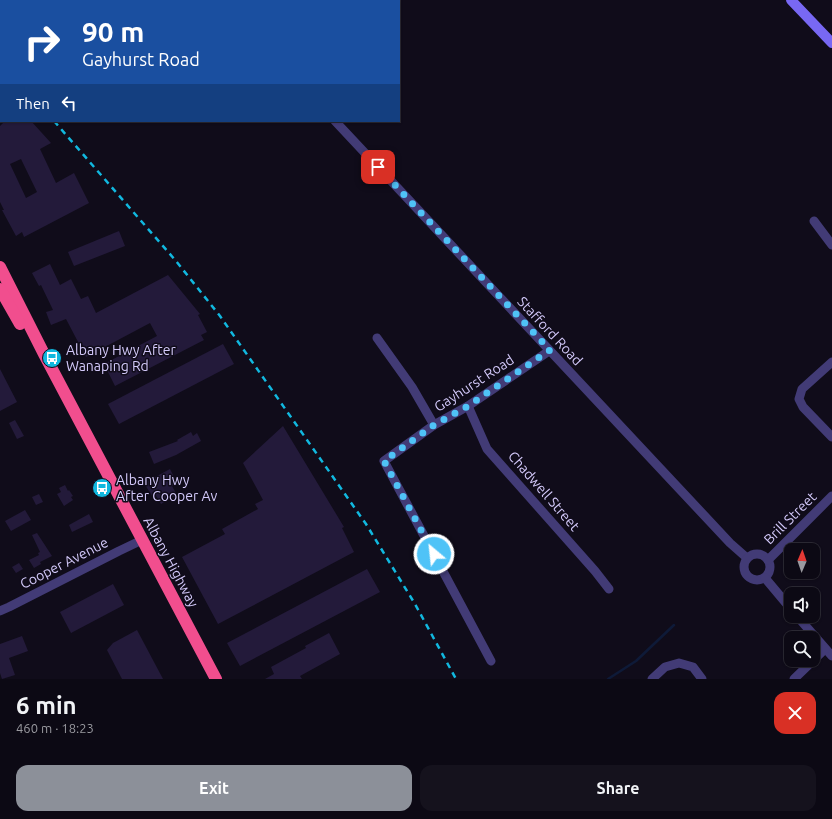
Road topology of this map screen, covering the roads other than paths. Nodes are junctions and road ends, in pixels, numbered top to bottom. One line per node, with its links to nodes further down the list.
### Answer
1 (791, 0): 2 (street)
2 (832, 43)
3 (336, 122): 9 (street, Stafford Road)
4 (814, 221): 5 (street)
5 (832, 245)
6 (0, 267): 15 (highway, Albany Highway)
7 (0, 289): 15 (highway, Albany Highway)
8 (377, 338): 12 (street)
9 (550, 350): 11 (street, Gayhurst Road); 16 (street, Stafford Road)
10 (832, 362): 13 (street)
11 (468, 406): 12 (street, Gayhurst Road); 19 (street, Chadwell Street)
12 (434, 425): 25 (street, Gayhurst Road)
13 (832, 437)
14 (832, 496): 17 (street, Brill Street)
15 (138, 542): 21 (street, Cooper Avenue); 26 (highway, Albany Highway); 27 (highway, Albany Highway)
16 (747, 558): 17 (street); 18 (street)
17 (768, 560): 18 (street)
18 (765, 578): 20 (street)
19 (609, 589)
20 (784, 601)
21 (0, 611)
22 (803, 623): 23 (street)
23 (825, 649): 24 (street); 30 (street)
24 (832, 656)
25 (491, 661)
26 (208, 679)
27 (216, 679)
28 (652, 679): 29 (street)
29 (702, 679)
30 (794, 679)

